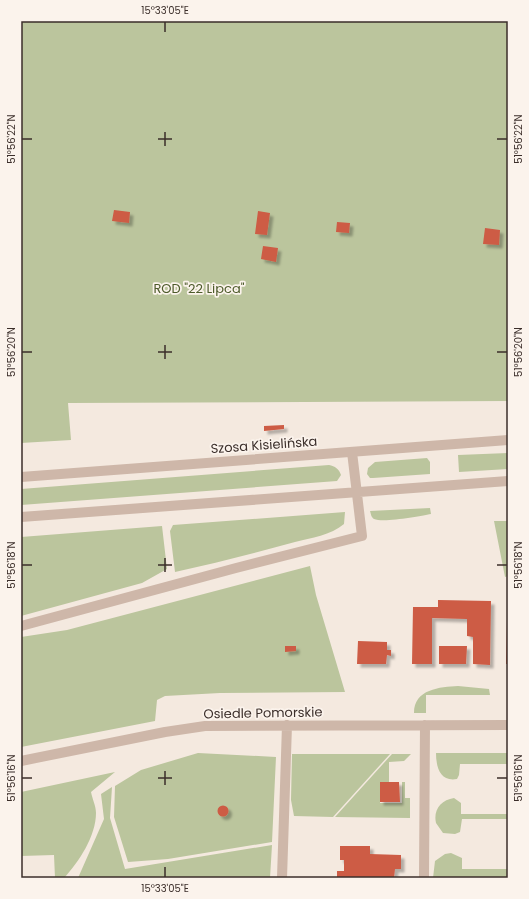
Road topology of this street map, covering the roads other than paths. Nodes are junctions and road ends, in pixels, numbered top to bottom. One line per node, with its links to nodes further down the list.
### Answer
1 (508, 440): 2 (street, Szosa Kisielińska)
2 (352, 452): 3 (street, Szosa Kisielińska); 5 (street)
3 (21, 477)
4 (508, 481): 5 (street)
5 (356, 492): 6 (street); 7 (street)
6 (21, 517)
7 (21, 626)
8 (287, 725): 9 (street, Osiedle Pomorskie); 11 (street, Osiedle Pomorskie); 12 (street)
9 (425, 725): 10 (street, Osiedle Pomorskie); 13 (street)
10 (508, 725)
11 (21, 761)
12 (282, 878)
13 (424, 878)

